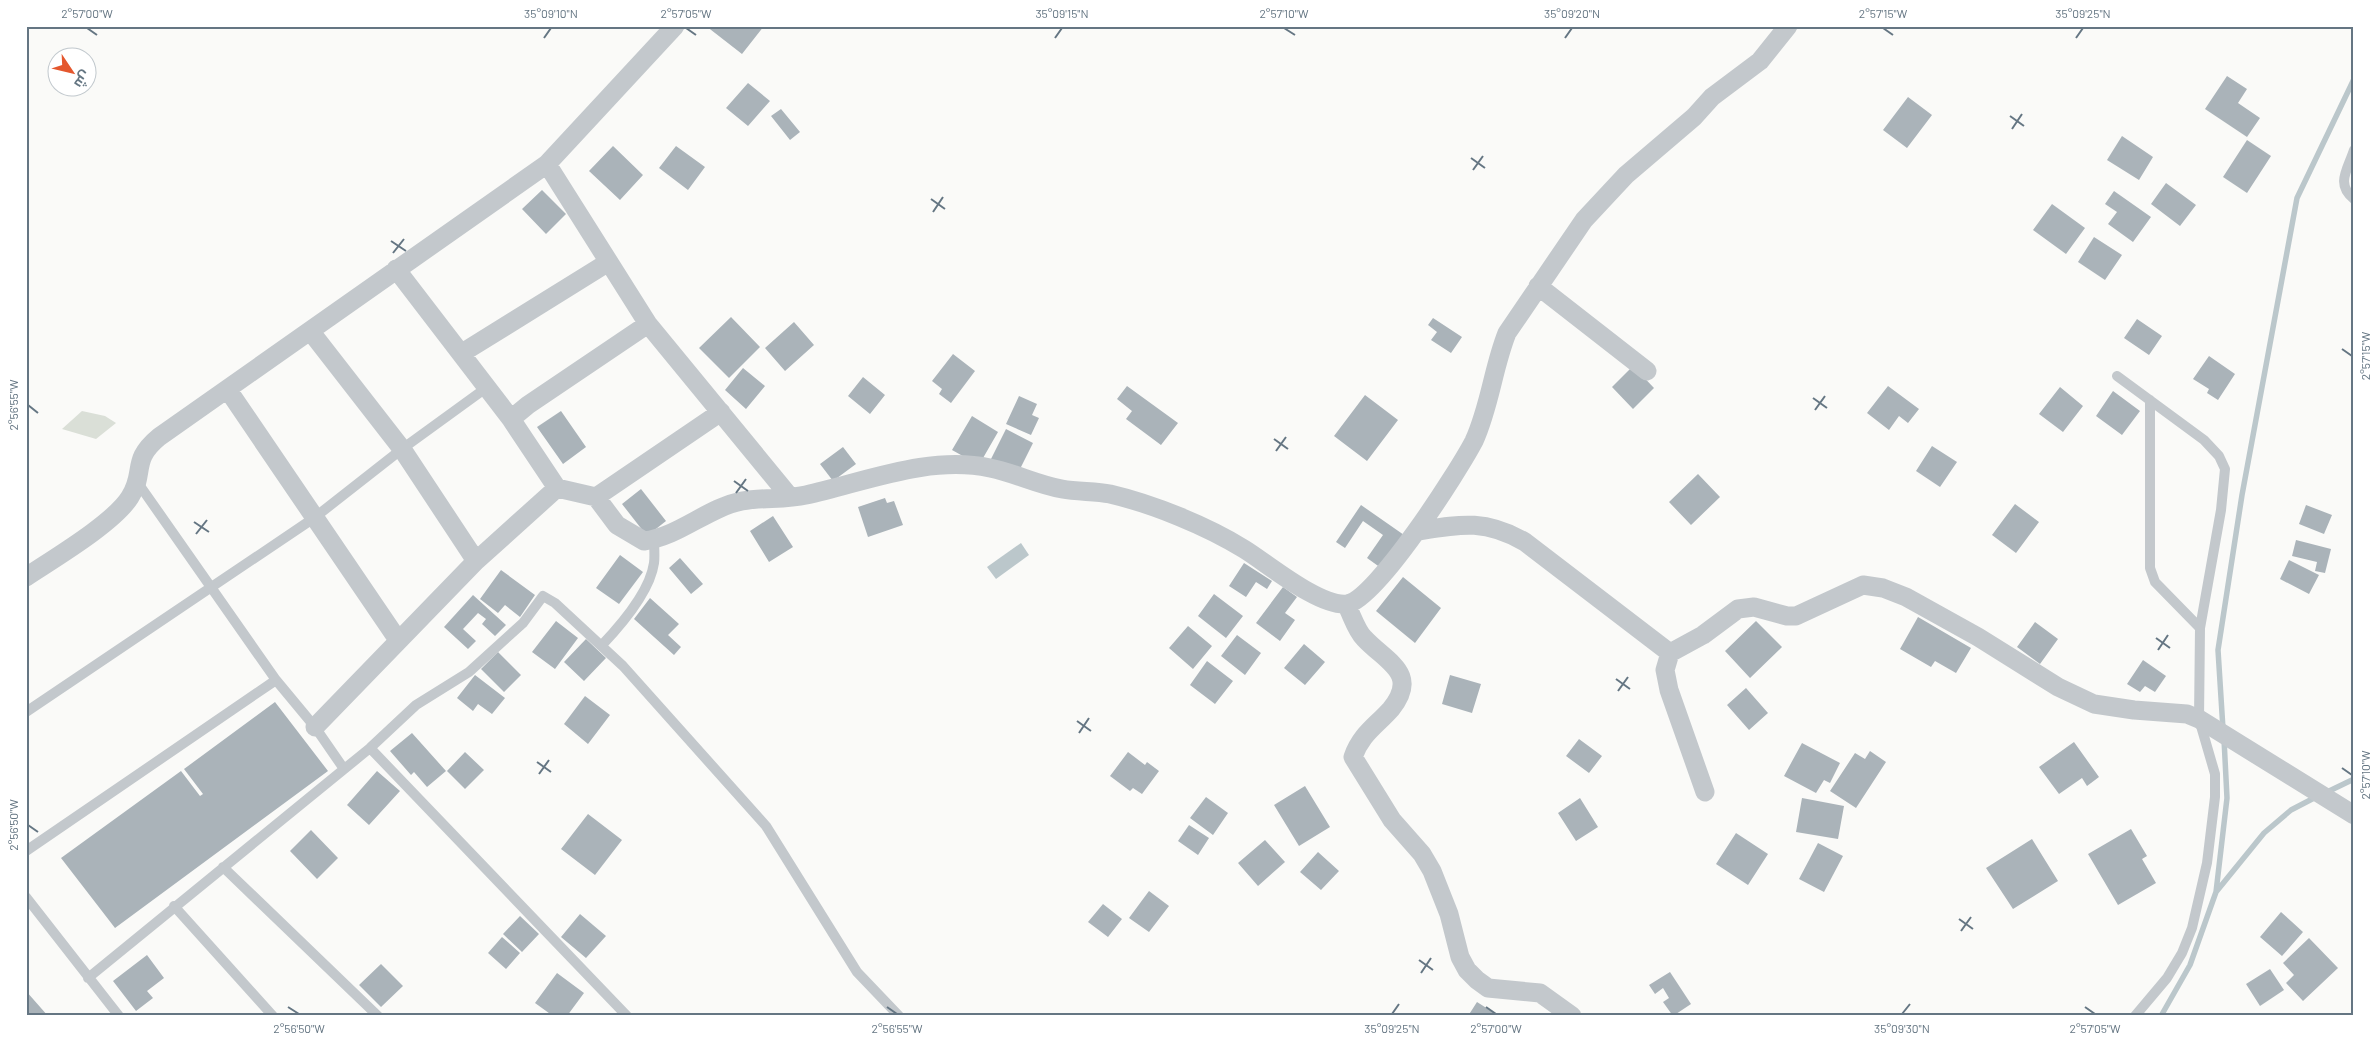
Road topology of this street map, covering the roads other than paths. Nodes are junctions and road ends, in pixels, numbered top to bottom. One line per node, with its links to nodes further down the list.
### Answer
1 (675, 26): 4 (street)
2 (1788, 26): 8 (street)
3 (2354, 150): 5 (lane)
4 (547, 164): 6 (street); 7 (street)
5 (2354, 199)
6 (607, 263): 9 (street); 11 (street)
7 (396, 270): 10 (street); 11 (street)
8 (1538, 286): 12 (street); 25 (street)
9 (648, 324): 17 (street); 18 (street)
10 (310, 332): 15 (street); 19 (street)
11 (462, 353): 14 (street)
12 (1648, 371)
13 (2117, 376): 16 (lane)
14 (486, 388): 18 (street); 19 (lane)
15 (228, 390): 20 (street); 24 (street)
16 (2150, 400): 31 (lane); 31 (lane)
17 (721, 412): 22 (street); 23 (street)
18 (511, 419): 21 (street)
19 (402, 449): 24 (lane); 27 (street)
20 (138, 483): 28 (street); 29 (lane)
21 (557, 488): 22 (street); 27 (street)
22 (596, 497): 26 (street)
23 (790, 497): 26 (street); 30 (street)
24 (314, 518): 29 (lane); 32 (street)
25 (1418, 531): 30 (street); 34 (street)
26 (654, 540): 33 (lane)
27 (476, 561): 32 (street)
28 (26, 577)
29 (211, 586): 35 (lane); 36 (lane)
30 (1346, 604): 53 (street)
31 (2200, 628): 37 (lane)
32 (398, 640): 38 (street)
33 (602, 645): 39 (lane); 52 (lane)
34 (1670, 653): 37 (street); 41 (street)
35 (276, 680): 38 (lane); 43 (lane)
36 (26, 712)
37 (2205, 722): 42 (street); 54 (lane)
38 (315, 727): 40 (lane)
39 (370, 748): 40 (lane); 51 (lane)
40 (344, 769): 44 (lane)
41 (1705, 792)
42 (2349, 812)
43 (26, 851)
44 (223, 867): 46 (lane); 50 (lane)
45 (26, 897): 47 (lane)
46 (174, 906): 47 (lane); 49 (lane)
47 (88, 978): 48 (lane)
48 (119, 1016)
49 (273, 1016)
50 (378, 1016)
51 (627, 1016)
52 (899, 1016)
53 (1572, 1016)
54 (2135, 1016)

